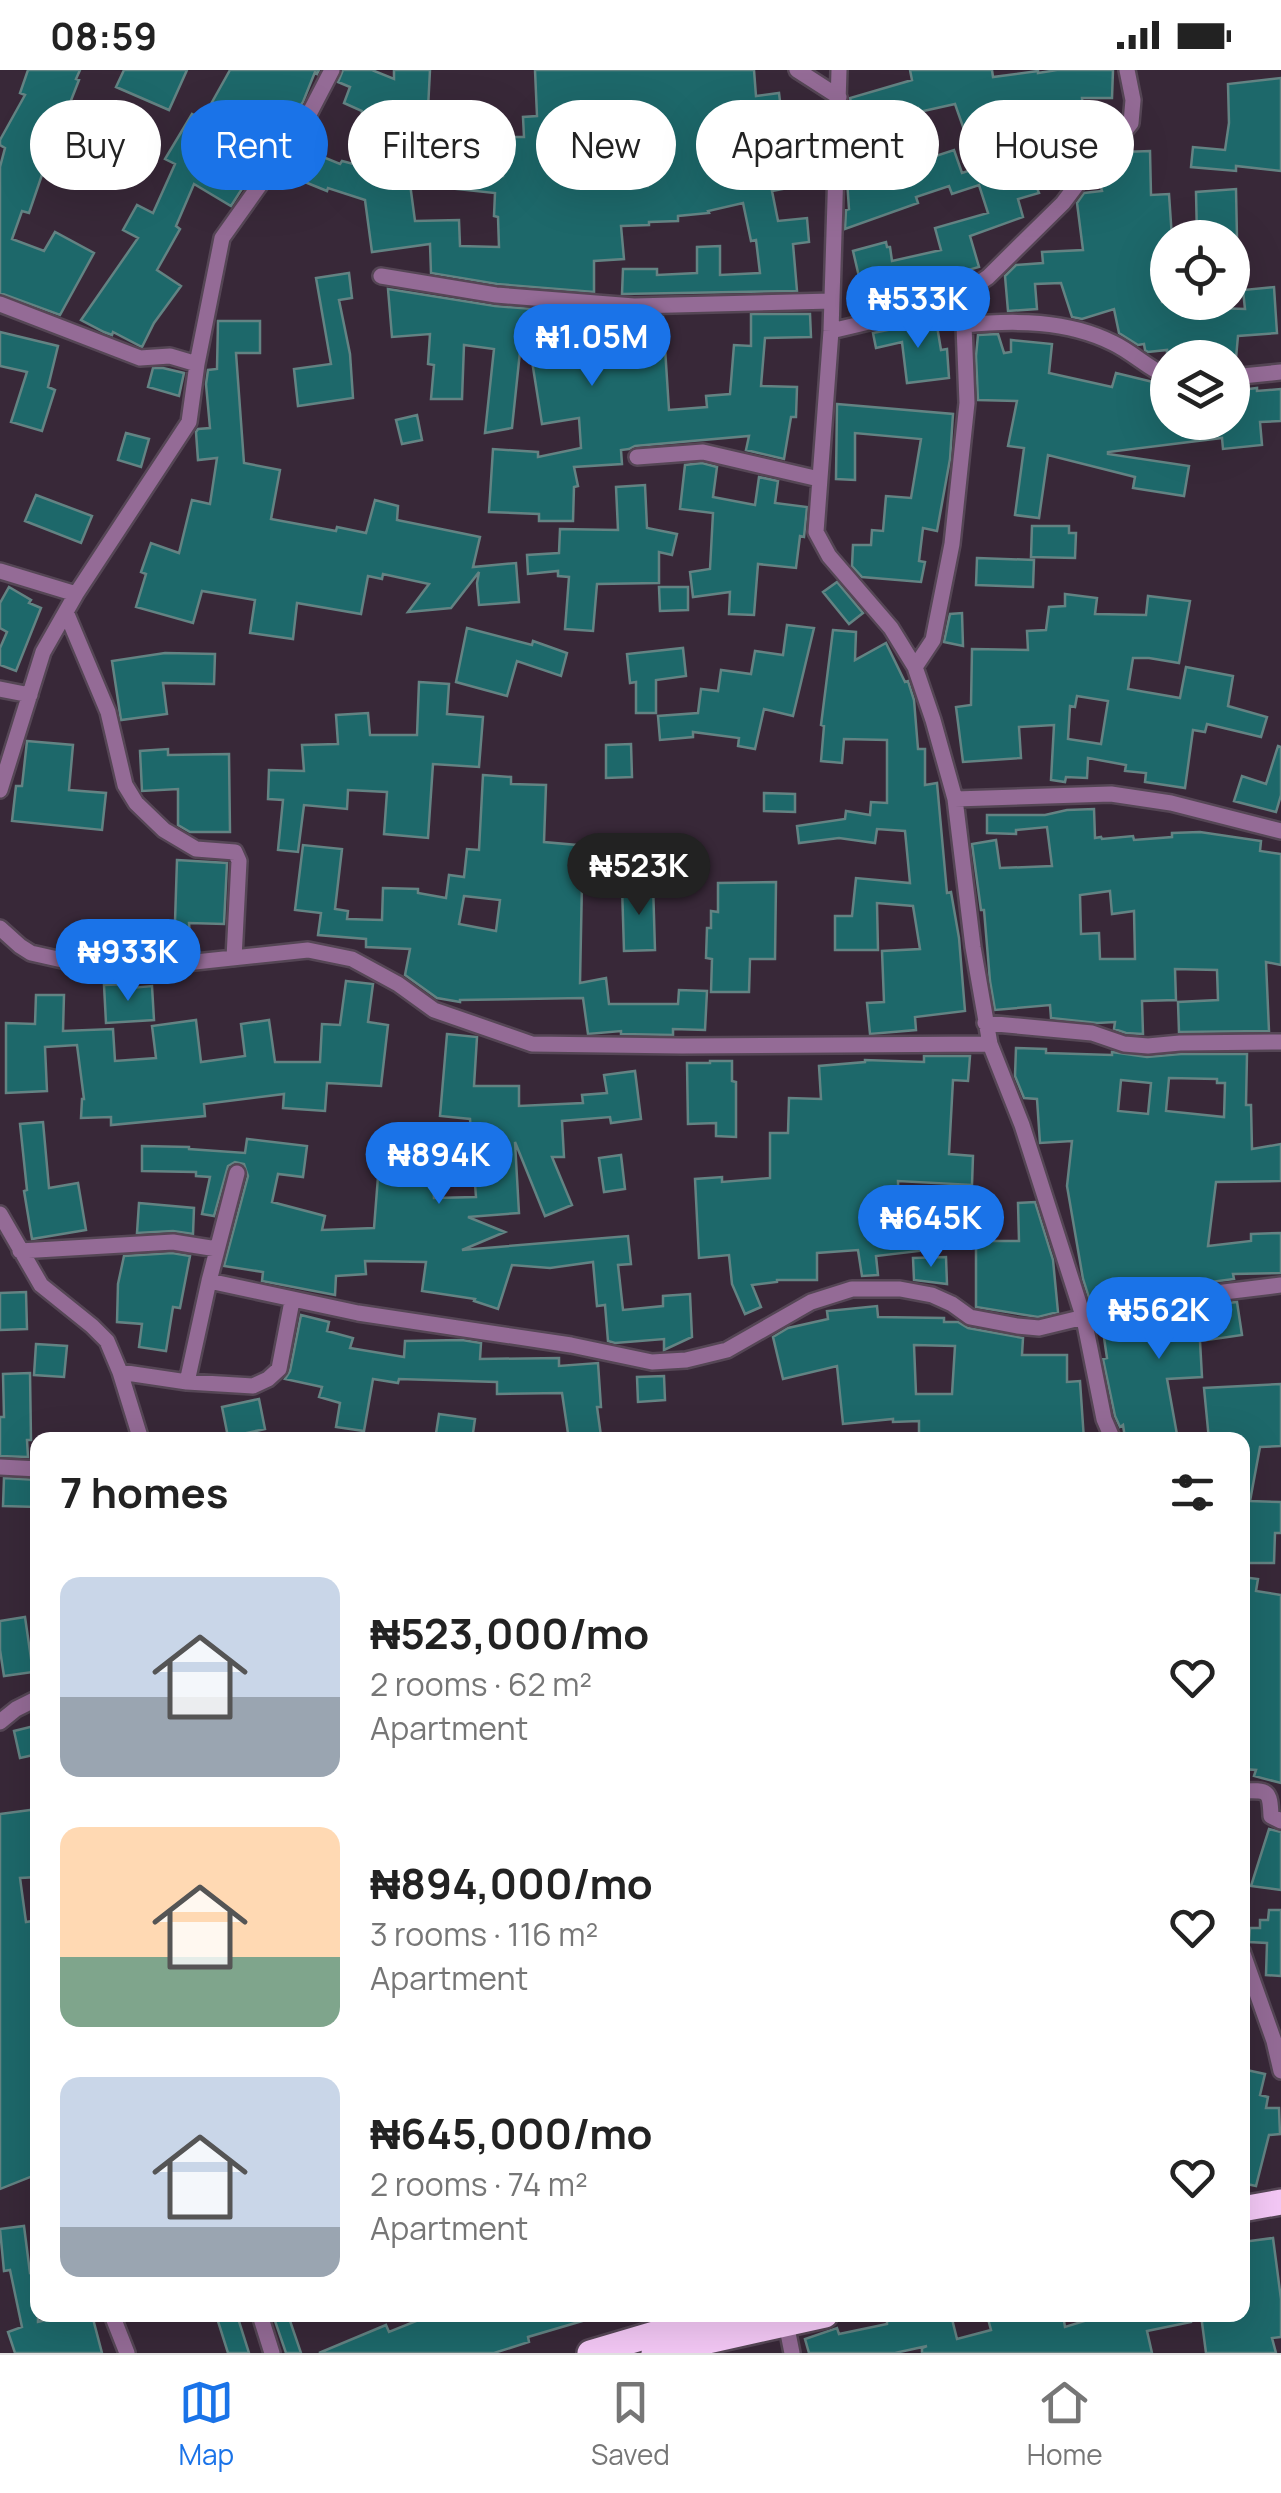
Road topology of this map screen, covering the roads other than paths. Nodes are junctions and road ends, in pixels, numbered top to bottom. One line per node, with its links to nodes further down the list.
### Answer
1 (332, 70): 12 (street)
2 (796, 70): 5 (street)
3 (839, 70): 5 (street)
4 (1127, 70): 7 (street)
5 (839, 96): 8 (street)
6 (381, 276): 8 (street)
7 (960, 296): 10 (street); 11 (street)
8 (832, 302): 11 (street)
9 (0, 304): 12 (street)
10 (964, 325): 13 (street); 21 (street)
11 (830, 331): 17 (street)
12 (198, 364): 19 (street)
13 (1150, 365)
14 (1281, 372): 15 (street)
15 (1250, 375)
16 (637, 456): 17 (street)
17 (820, 479): 21 (street)
18 (0, 570): 19 (street)
19 (76, 594): 20 (street)
20 (66, 612): 23 (street); 28 (street)
21 (915, 667): 25 (street)
22 (0, 690): 23 (street)
23 (30, 695): 24 (street)
24 (0, 790)
25 (955, 799): 26 (street); 29 (street)
26 (1281, 831)
27 (0, 928): 28 (street)
28 (234, 958): 31 (street)
29 (984, 1023): 30 (street); 31 (street)
30 (1281, 1042)
31 (990, 1044): 39 (street)
32 (237, 1173): 34 (street)
33 (0, 1214): 35 (street)
34 (217, 1248): 35 (street); 36 (street)
35 (20, 1251): 40 (street)
36 (208, 1282): 38 (street); 41 (street)
37 (1281, 1284): 39 (street)
38 (292, 1301): 39 (street); 41 (street)
39 (1084, 1319): 43 (street)
40 (120, 1372): 41 (street); 42 (street)
41 (187, 1382)
42 (139, 1432)
43 (1110, 1432)
44 (0, 1467): 45 (street)
45 (30, 1469)
46 (30, 1702): 47 (street)
47 (0, 1722)
48 (1250, 1791): 49 (street)
49 (1281, 1820)
50 (1250, 1974): 51 (street)
51 (1281, 2071)
52 (1281, 2202): 53 (highway)
53 (1250, 2208)
54 (1281, 2218): 55 (highway)
55 (1250, 2223)
56 (115, 2322): 61 (street)
57 (262, 2322): 62 (street)
58 (705, 2322): 63 (highway)
59 (795, 2322): 60 (highway)
60 (786, 2324): 64 (highway); 65 (street)
61 (127, 2353)
62 (272, 2353)
63 (590, 2353)
64 (654, 2353)
65 (792, 2353)

